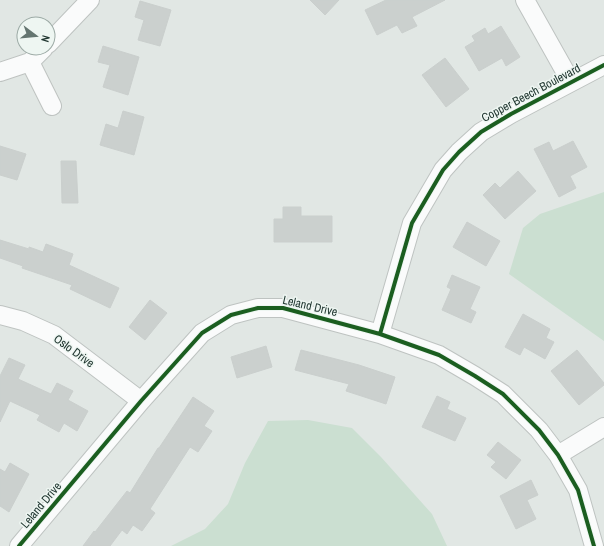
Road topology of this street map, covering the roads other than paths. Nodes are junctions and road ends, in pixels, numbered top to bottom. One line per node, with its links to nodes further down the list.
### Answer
1 (90, 0): 3 (street)
2 (526, 0): 8 (street)
3 (56, 36)
4 (36, 56): 5 (street)
5 (30, 62): 7 (street); 9 (street)
6 (604, 65): 8 (street, Copper Beech Boulevard)
7 (0, 72)
8 (571, 82): 11 (street, Copper Beech Boulevard)
9 (52, 106)
10 (0, 315): 12 (street, Oslo Drive)
11 (380, 334): 12 (street, Leland Drive); 14 (street, Leland Drive)
12 (141, 401): 15 (street, Leland Drive)
13 (604, 427): 14 (street)
14 (558, 455): 16 (street, Leland Drive)
15 (19, 546)
16 (594, 546)

